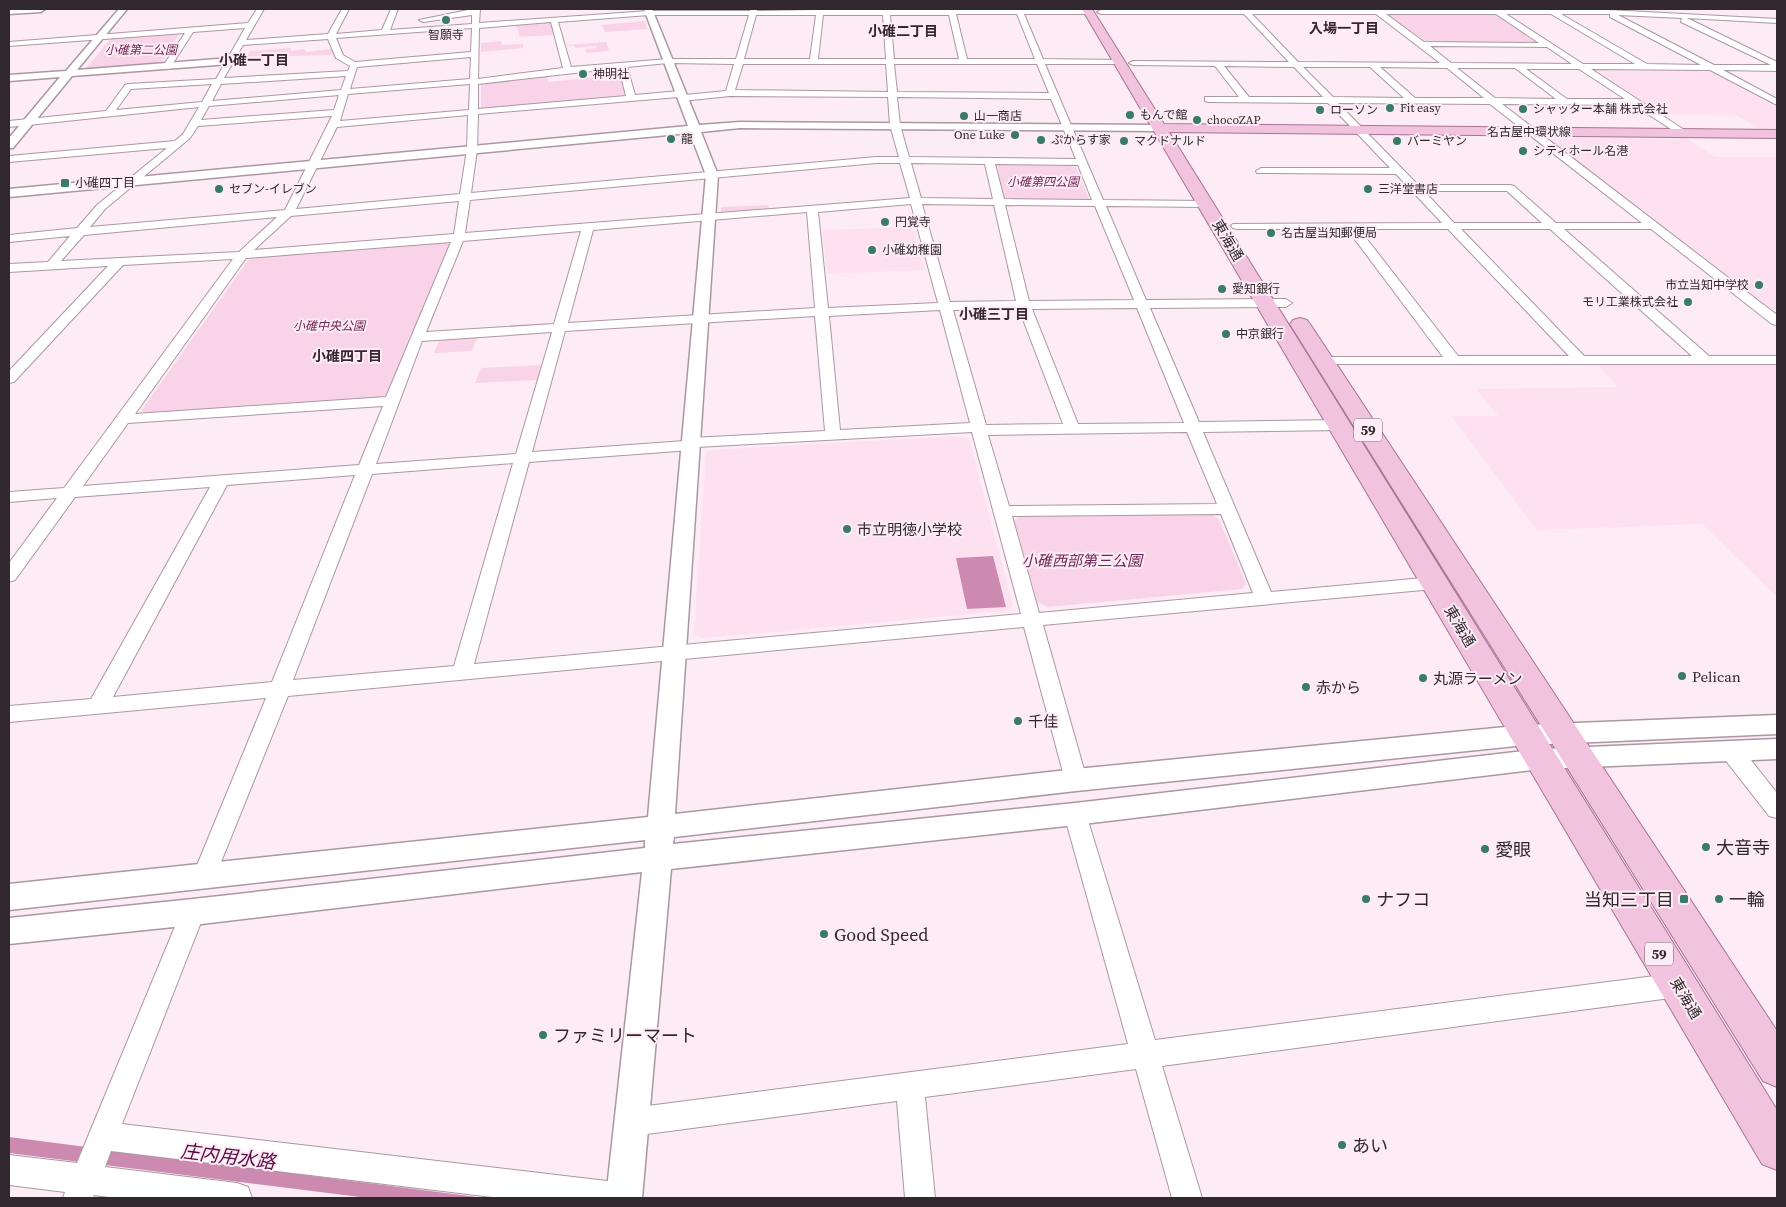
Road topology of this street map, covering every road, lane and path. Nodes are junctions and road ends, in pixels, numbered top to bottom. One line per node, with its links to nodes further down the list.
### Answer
1 (42, 9): 13 (street)
2 (123, 9): 34 (street)
3 (260, 9): 28 (street)
4 (345, 9): 35 (street)
5 (394, 9): 30 (street)
6 (574, 9): 24 (street)
7 (1732, 9): 25 (street)
8 (476, 10): 29 (street); 30 (street)
9 (1094, 10): 10 (street); 19 (street); 49 (main road); 50 (main road)
10 (1142, 10): 11 (street)
11 (1245, 10): 12 (street); 52 (street)
12 (1376, 10): 20 (street); 39 (street)
13 (9, 11)
14 (649, 11): 15 (street); 24 (street); 43 (street)
15 (754, 11): 16 (street); 44 (street)
16 (819, 11): 17 (street); 45 (street)
17 (887, 11): 18 (street); 46 (street)
18 (951, 11): 19 (street); 47 (street)
19 (1019, 11): 48 (street)
20 (1497, 11): 22 (street); 40 (street)
21 (1605, 11): 22 (street); 23 (street); 61 (street)
22 (1553, 12): 59 (street)
23 (1676, 16): 25 (street); 60 (street)
24 (575, 18): 26 (street)
25 (1747, 19): 27 (street); 31 (street)
26 (554, 20): 29 (street); 63 (street)
27 (1777, 21)
28 (251, 25): 32 (street); 37 (street)
29 (475, 27): 33 (street); 41 (street)
30 (386, 29): 33 (street); 35 (street)
31 (1770, 29)
32 (190, 30): 34 (street); 55 (street)
33 (419, 31): 36 (street)
34 (101, 36): 38 (street); 64 (street)
35 (331, 36): 37 (street); 62 (street)
36 (418, 40)
37 (240, 43): 42 (street)
38 (9, 44)
39 (1422, 44): 40 (street); 56 (street)
40 (1549, 45): 58 (street)
41 (474, 54): 62 (street); 67 (street)
42 (230, 61): 55 (street); 66 (street)
43 (668, 61): 44 (street); 53 (street); 71 (street)
44 (739, 61): 45 (street); 69 (street)
45 (814, 62): 46 (street)
46 (890, 62): 47 (street); 70 (street)
47 (964, 62): 48 (street)
48 (1041, 62): 49 (street); 72 (street)
49 (1120, 62): 85 (main road)
50 (1133, 63): 51 (street); 85 (main road)
51 (1218, 64): 52 (street); 75 (street)
52 (1297, 64): 54 (street); 76 (street)
53 (622, 65): 63 (street); 73 (street)
54 (1372, 65): 56 (street); 77 (street)
55 (167, 66): 64 (street)
56 (1449, 66): 57 (street); 78 (street)
57 (1517, 66): 58 (street); 79 (street)
58 (1582, 67): 59 (street); 80 (street)
59 (1645, 67): 61 (street)
60 (1777, 67): 61 (street)
61 (1713, 68): 81 (street)
62 (353, 69): 66 (street); 68 (street)
63 (568, 70): 67 (street)
64 (69, 73): 65 (street); 87 (street)
65 (9, 78)
66 (217, 82): 82 (street); 84 (street)
67 (474, 82): 68 (street); 83 (street)
68 (343, 93): 82 (street); 86 (street)
69 (730, 93): 70 (street); 71 (street)
70 (893, 95): 72 (street); 90 (street)
71 (681, 96): 73 (street); 92 (street)
72 (1055, 96): 91 (street)
73 (631, 98): 83 (street)
74 (1208, 99): 75 (street)
75 (1246, 99): 76 (street)
76 (1332, 100): 77 (street); 93 (street)
77 (1412, 101): 78 (street)
78 (1494, 102): 79 (street); 94 (street)
79 (1566, 102): 80 (street)
80 (1636, 102): 95 (street)
81 (1777, 102)
82 (205, 104): 84 (street); 88 (street)
83 (472, 112): 86 (street); 99 (street)
84 (109, 114): 87 (street)
85 (1164, 118): 91 (street); 93 (main road, 名古屋中環状線); 115 (main road, 東海通 / 59); 119 (main road, 東海通 / 59)
86 (336, 119): 88 (street); 104 (street)
87 (28, 122): 89 (street); 98 (street)
88 (194, 123): 97 (street)
89 (9, 124)
90 (896, 125): 91 (street); 92 (street); 101 (street)
91 (1068, 127): 103 (street)
92 (693, 129): 99 (street); 107 (street)
93 (1361, 130): 94 (main road, 名古屋中環状線); 106 (street)
94 (1530, 132): 95 (main road, 名古屋中環状線); 120 (street)
95 (1683, 133): 96 (main road, 名古屋中環状線)
96 (1777, 134)
97 (177, 144): 100 (street); 108 (street)
98 (9, 145)
99 (472, 150): 104 (street); 111 (street)
100 (9, 158)
101 (905, 160): 102 (street); 107 (street); 112 (street)
102 (990, 161): 103 (street); 113 (street)
103 (1082, 162): 114 (street)
104 (314, 164): 108 (street); 117 (street)
105 (1261, 171): 106 (street)
106 (1399, 171): 109 (street)
107 (712, 175): 111 (street); 118 (street)
108 (131, 182): 110 (street); 125 (street)
109 (1415, 188): 123 (street); 124 (street)
110 (9, 193)
111 (465, 196): 117 (street); 126 (street)
112 (916, 201): 113 (street); 116 (street); 134 (street)
113 (1000, 202): 114 (street); 135 (street)
114 (1100, 203): 115 (street); 133 (street)
115 (1207, 204): 132 (main road, 東海通 / 59)
116 (812, 209): 118 (street); 136 (street)
117 (289, 212): 125 (street); 128 (street)
118 (709, 218): 121 (street); 137 (street)
119 (1237, 226): 122 (street); 132 (main road, 東海通 / 59)
120 (1656, 226): 124 (street); 138 (street)
121 (588, 227): 126 (street); 139 (street)
122 (1351, 227): 123 (street); 141 (street)
123 (1452, 227): 124 (street); 142 (street)
124 (1554, 227): 143 (street)
125 (79, 231): 127 (street); 130 (street)
126 (459, 237): 128 (street); 140 (street)
127 (9, 238)
128 (242, 255): 129 (street); 148 (street)
129 (120, 261): 130 (street); 146 (street)
130 (52, 265): 131 (street)
131 (9, 268)
132 (1276, 303): 133 (street); 145 (main road, 東海通 / 59); 149 (main road, 東海通 / 59)
133 (1142, 304): 135 (street); 150 (street)
134 (946, 306): 135 (street); 136 (street); 151 (street)
135 (1024, 306): 152 (street)
136 (823, 312): 137 (street); 153 (street)
137 (701, 318): 139 (street); 154 (street)
138 (1777, 321)
139 (559, 328): 140 (street); 155 (street)
140 (418, 337): 147 (street)
141 (1453, 360): 142 (street); 145 (street)
142 (1580, 360): 143 (street)
143 (1705, 360): 144 (street)
144 (1777, 360)
145 (1324, 361): 172 (main road, 東海通 / 59)
146 (9, 379)
147 (392, 401): 148 (street); 156 (street)
148 (123, 419): 158 (street)
149 (1340, 425): 150 (street); 163 (main road, 東海通 / 59)
150 (1193, 427): 152 (street); 160 (street)
151 (980, 429): 152 (street); 153 (street); 161 (street)
152 (1072, 429)
153 (833, 435): 154 (street)
154 (691, 444): 155 (street); 166 (street)
155 (522, 458): 156 (street); 167 (street)
156 (365, 470): 157 (street); 168 (street)
157 (220, 481): 158 (street); 169 (street)
158 (71, 493): 159 (street); 162 (street)
159 (9, 498)
160 (1227, 509): 161 (street); 164 (street)
161 (1002, 511): 165 (street)
162 (9, 576)
163 (1434, 583): 164 (street); 172 (main road, 東海通 / 59)
164 (1265, 599): 165 (street)
165 (1033, 620): 166 (street); 175 (street)
166 (674, 652): 167 (street); 178 (street)
167 (462, 672): 168 (street)
168 (280, 689): 169 (street); 180 (street)
169 (98, 705): 170 (street)
170 (9, 714)
171 (1777, 724): 172 (street)
172 (1551, 746): 174 (street); 175 (street); 177 (street); 184 (main road, 東海通 / 59); 186 (main road, 東海通 / 59)
173 (1777, 749): 174 (street)
174 (1731, 750): 176 (street)
175 (1076, 780): 178 (street)
176 (1777, 809)
177 (1075, 814): 179 (street); 185 (street)
178 (660, 827): 179 (street); 180 (street)
179 (658, 858): 182 (street); 188 (street)
180 (204, 874): 181 (street)
181 (9, 897)
182 (193, 912): 183 (street); 189 (street)
183 (9, 931)
184 (1678, 985): 185 (street); 190 (main road, 東海通 / 59)
185 (1145, 1055): 187 (street); 196 (street)
186 (1777, 1067)
187 (910, 1086): 188 (street); 195 (street)
188 (632, 1122): 194 (street)
189 (104, 1137): 192 (street); 194 (street)
190 (1777, 1149)
191 (9, 1170): 192 (street)
192 (86, 1182): 193 (street)
193 (236, 1198)
194 (624, 1198)
195 (920, 1198)
196 (1187, 1198)

